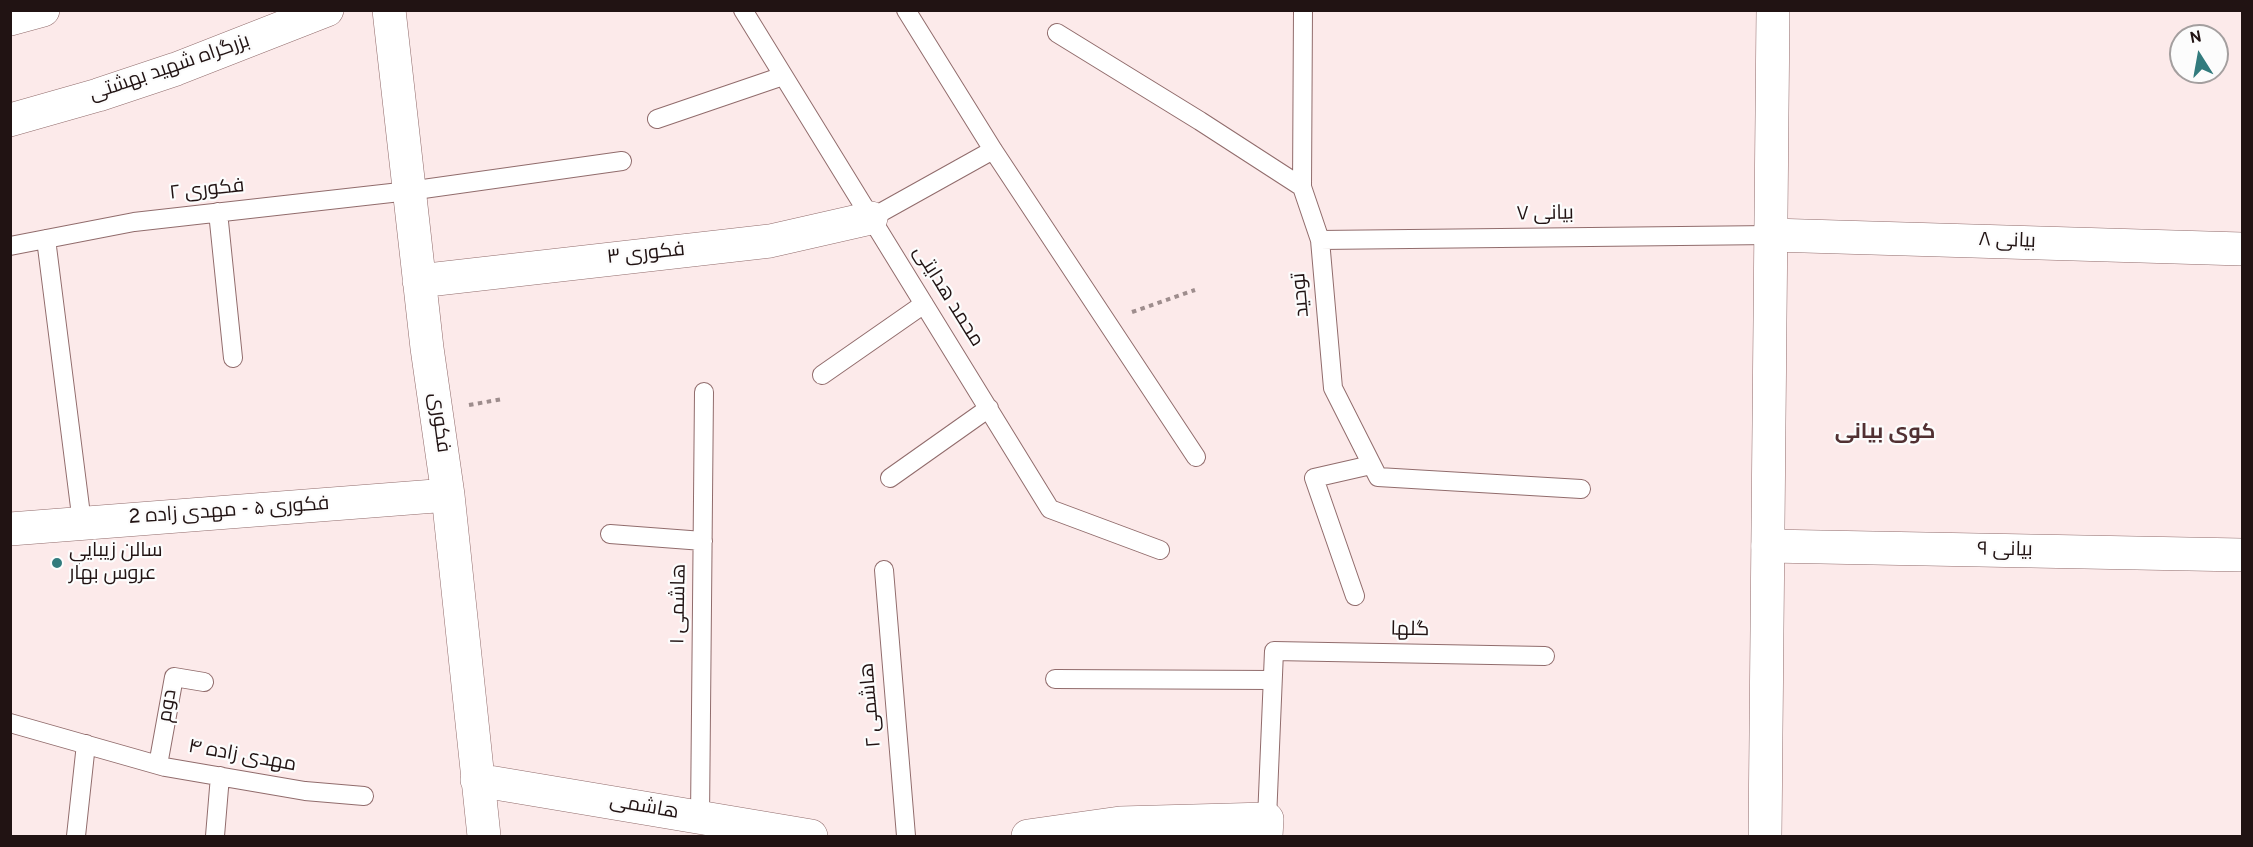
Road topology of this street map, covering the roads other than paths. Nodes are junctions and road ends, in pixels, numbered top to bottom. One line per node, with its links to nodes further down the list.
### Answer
1 (43, 10): 8 (main road)
2 (327, 10): 12 (main road, بزرگراه شهید بهشتی)
3 (389, 10): 16 (main road, فکوری)
4 (743, 10): 10 (lane, محمد هدایتی)
5 (906, 10): 13 (lane)
6 (1303, 10): 15 (lane, توحید)
7 (1773, 10): 19 (main road)
8 (10, 19)
9 (1057, 33): 15 (lane)
10 (783, 76): 11 (lane); 18 (lane, محمد هدایتی)
11 (657, 119)
12 (10, 120)
13 (993, 150): 18 (lane); 30 (lane)
14 (622, 161): 16 (lane, فکوری ۲)
15 (1302, 187): 21 (lane, توحید)
16 (409, 191): 17 (lane, فکوری ۲); 24 (main road, فکوری)
17 (218, 212): 20 (lane, فکوری ۲); 26 (lane)
18 (871, 218): 24 (main road, فکوری ۳); 25 (lane, محمد هدایتی)
19 (1771, 235): 21 (lane, بیانی ۷); 23 (main road, بیانی ۸); 39 (main road)
20 (46, 239): 22 (lane, فکوری ۲); 35 (lane)
21 (1320, 240): 31 (lane, توحید)
22 (10, 246)
23 (2242, 249)
24 (419, 281): 34 (main road, فکوری)
25 (924, 304): 27 (lane); 29 (lane, محمد هدایتی)
26 (233, 358)
27 (822, 375)
28 (704, 392): 38 (lane, هاشمی ۱)
29 (989, 408): 32 (lane); 40 (lane, محمد هدایتی)
30 (1196, 458)
31 (1371, 465): 33 (lane); 43 (lane)
32 (890, 478)
33 (1581, 489)
34 (448, 495): 35 (main road, فکوری ۵ - مهدی زاده 2); 52 (main road, فکوری)
35 (82, 523): 36 (main road, فکوری ۵ - مهدی زاده 2)
36 (10, 529)
37 (610, 534): 38 (lane)
38 (703, 541): 54 (lane, هاشمی ۱)
39 (1768, 546): 41 (main road, بیانی ۹); 62 (main road)
40 (1160, 550)
41 (2242, 555)
42 (884, 570): 60 (lane, هاشمی ۲)
43 (1355, 596)
44 (1545, 656): 46 (lane, گلها)
45 (1055, 679): 46 (lane)
46 (1272, 680): 55 (lane)
47 (204, 682): 50 (lane, دوم)
48 (10, 723): 49 (lane, مهدی زاده ۴)
49 (86, 744): 50 (lane, مهدی زاده ۴); 56 (lane)
50 (158, 765): 51 (lane, مهدی زاده ۴)
51 (220, 776): 53 (lane, مهدی زاده ۴); 57 (lane)
52 (477, 780): 54 (main road, هاشمی); 58 (main road, فکوری)
53 (364, 796)
54 (700, 818): 59 (main road, هاشمی)
55 (1267, 828): 61 (main road)
56 (76, 837)
57 (215, 837)
58 (484, 837)
59 (811, 837)
60 (906, 837)
61 (1028, 837)
62 (1765, 837)

